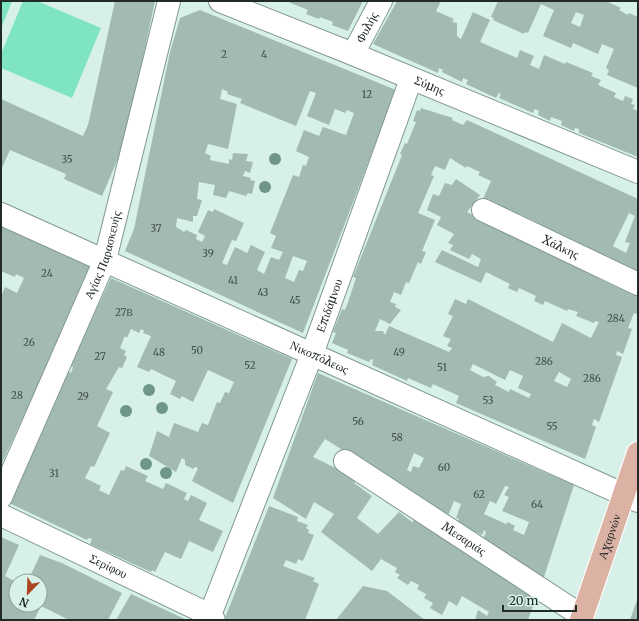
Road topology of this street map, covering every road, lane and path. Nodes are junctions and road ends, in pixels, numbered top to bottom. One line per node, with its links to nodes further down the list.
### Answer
1 (169, 1): 9 (street, Αγίας Παρασκευής)
2 (220, 1): 4 (street, Σύμης)
3 (381, 1): 4 (street, Φυλής)
4 (353, 54): 5 (street, Σύμης)
5 (411, 79): 6 (street, Σύμης); 11 (street, Επιδάμνου)
6 (638, 172)
7 (483, 210): 10 (street, Χάλκης)
8 (1, 214): 9 (street, Νικοπόλεως)
9 (105, 260): 11 (street, Νικοπόλεως); 15 (street, Αγίας Παρασκευής)
10 (638, 284)
11 (312, 354): 14 (street, Νικοπόλεως); 17 (street, Επιδάμνου)
12 (638, 454): 14 (main road, Αχαρνών)
13 (345, 461): 18 (street, Μεσαριάς)
14 (631, 497): 18 (main road, Αχαρνών)
15 (1, 498)
16 (1, 514): 17 (street, Σερίφου)
17 (210, 618)
18 (582, 618)

